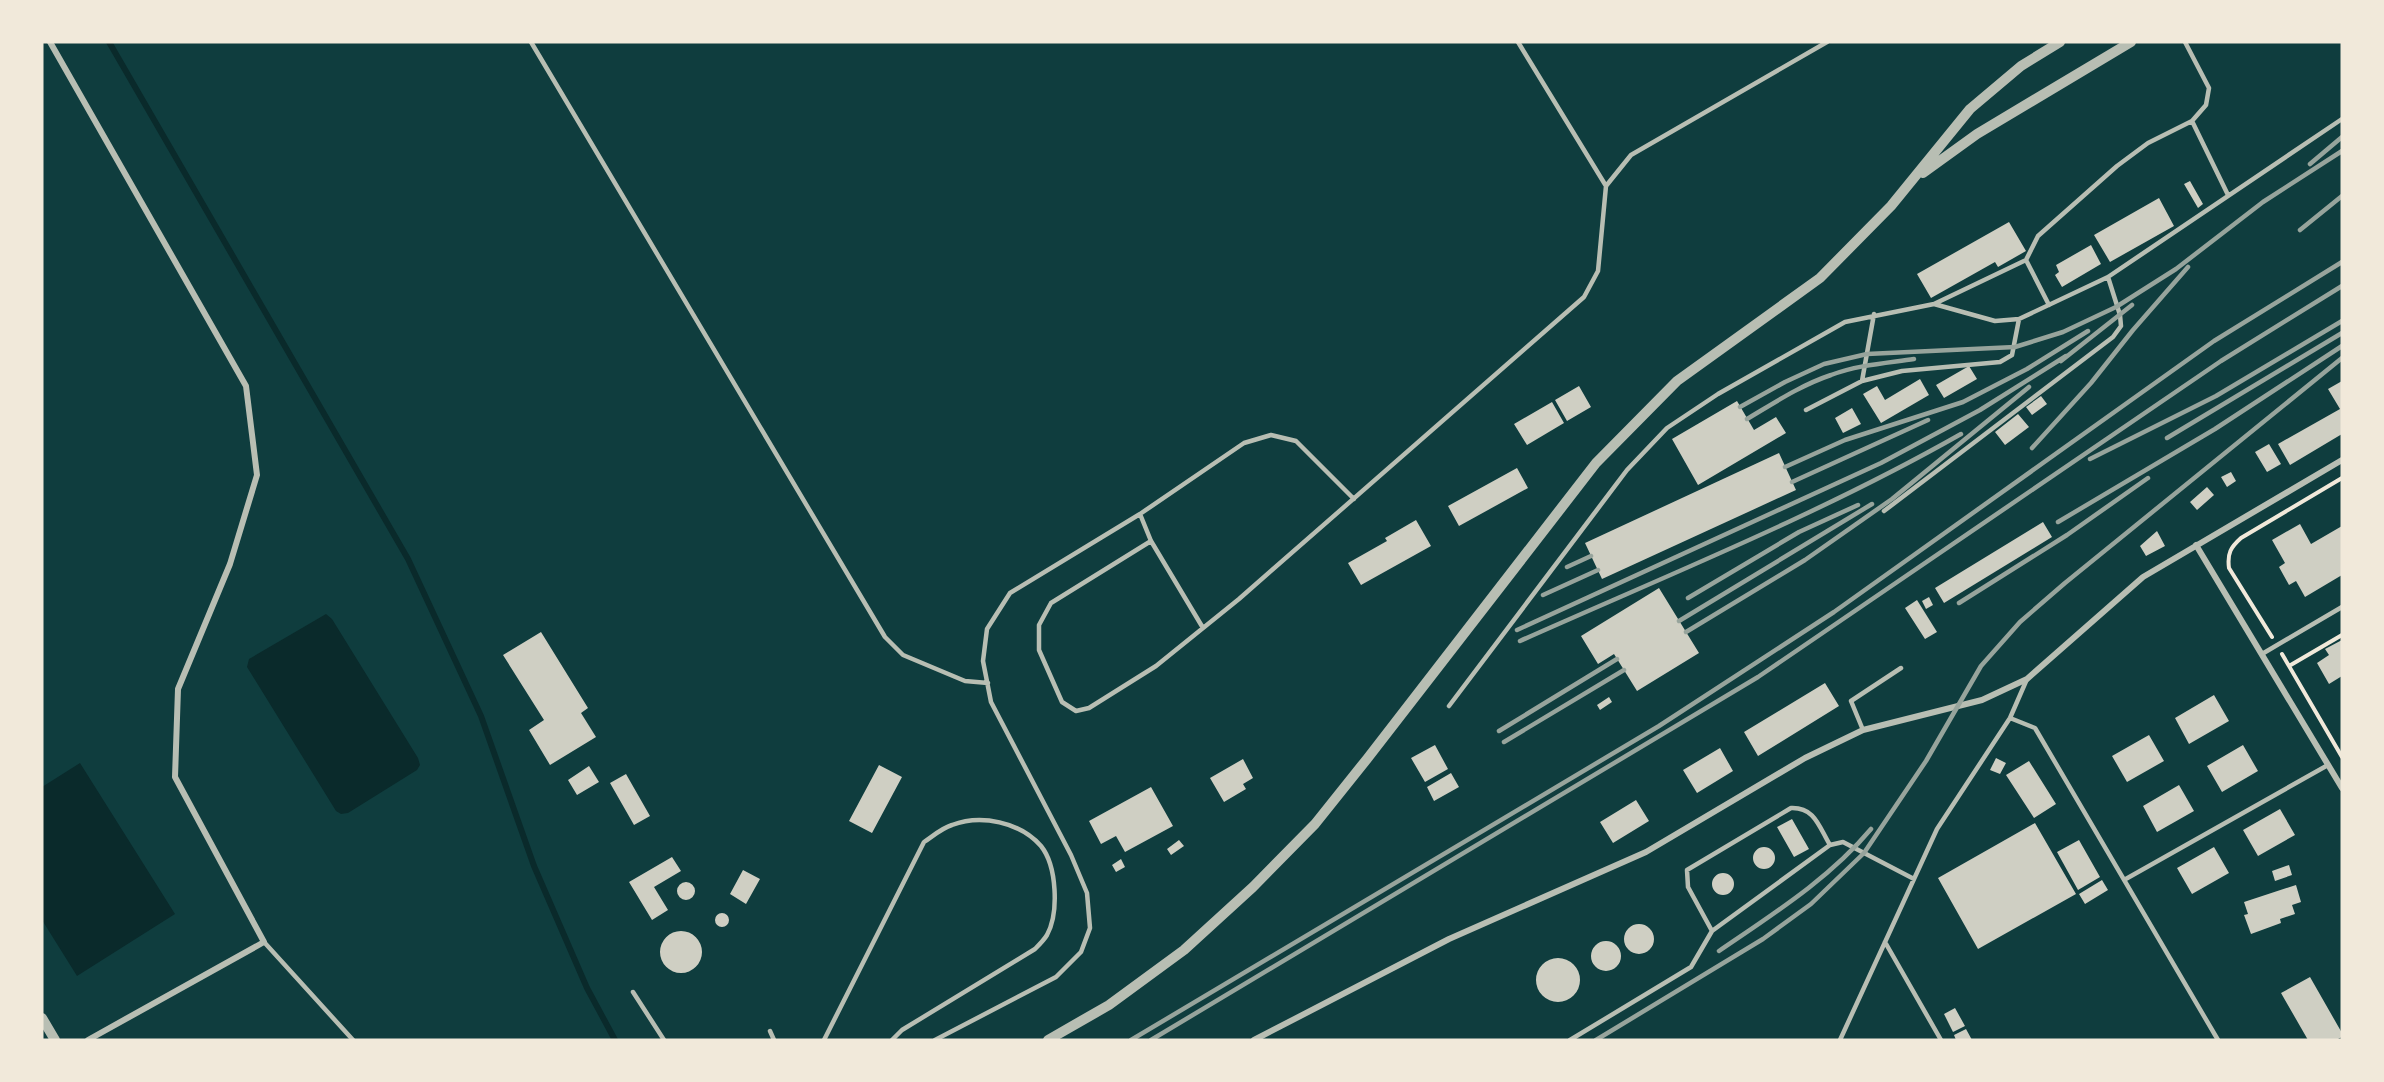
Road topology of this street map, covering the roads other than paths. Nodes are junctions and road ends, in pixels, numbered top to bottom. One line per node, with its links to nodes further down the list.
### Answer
1 (50, 42): 44 (street)
2 (531, 42): 32 (lane)
3 (1518, 42): 11 (lane)
4 (1827, 42): 11 (lane)
5 (2060, 42): 10 (street)
6 (2131, 42): 10 (street)
7 (2184, 42): 9 (lane)
8 (2342, 119): 12 (lane)
9 (2192, 121): 12 (lane); 13 (lane)
10 (1910, 182): 57 (street)
11 (1606, 186): 22 (lane)
12 (2228, 195): 14 (lane)
13 (2026, 260): 15 (lane); 16 (lane)
14 (2108, 277): 16 (lane); 23 (lane)
15 (1934, 304): 17 (lane); 18 (lane)
16 (2049, 305): 18 (lane)
17 (1874, 314): 19 (lane); 33 (lane)
18 (2019, 319): 19 (lane)
19 (1862, 381): 20 (lane)
20 (1806, 410)
21 (2342, 459): 26 (street)
22 (1354, 499): 24 (lane); 28 (lane)
23 (1884, 511)
24 (1140, 514): 25 (lane); 32 (lane)
25 (1151, 541): 28 (lane); 28 (lane)
26 (2196, 545): 29 (street); 31 (street)
27 (2342, 607): 29 (lane)
28 (1203, 628)
29 (2262, 654): 36 (street)
30 (1901, 668): 35 (lane)
31 (2027, 679): 34 (lane); 35 (street)
32 (988, 683): 56 (lane)
33 (1449, 706)
34 (2010, 717): 41 (lane); 42 (lane)
35 (1863, 730): 58 (street)
36 (2328, 765): 38 (street); 42 (lane)
37 (2342, 772): 38 (lane)
38 (2335, 776): 39 (street)
39 (2342, 788)
40 (1830, 845): 41 (lane); 43 (lane); 43 (lane)
41 (1914, 879): 45 (lane)
42 (2124, 880): 62 (lane)
43 (1712, 931): 59 (lane)
44 (264, 942): 50 (street); 51 (lane)
45 (1885, 942): 60 (lane); 61 (lane)
46 (633, 992): 52 (lane)
47 (42, 1018): 49 (street)
48 (770, 1031): 53 (lane)
49 (55, 1040)
50 (88, 1040)
51 (353, 1040)
52 (664, 1040)
53 (774, 1040)
54 (824, 1040): 55 (lane)
55 (892, 1040)
56 (935, 1040)
57 (1048, 1040)
58 (1254, 1040)
59 (1570, 1040)
60 (1840, 1040)
61 (1941, 1040)
62 (2218, 1040)

